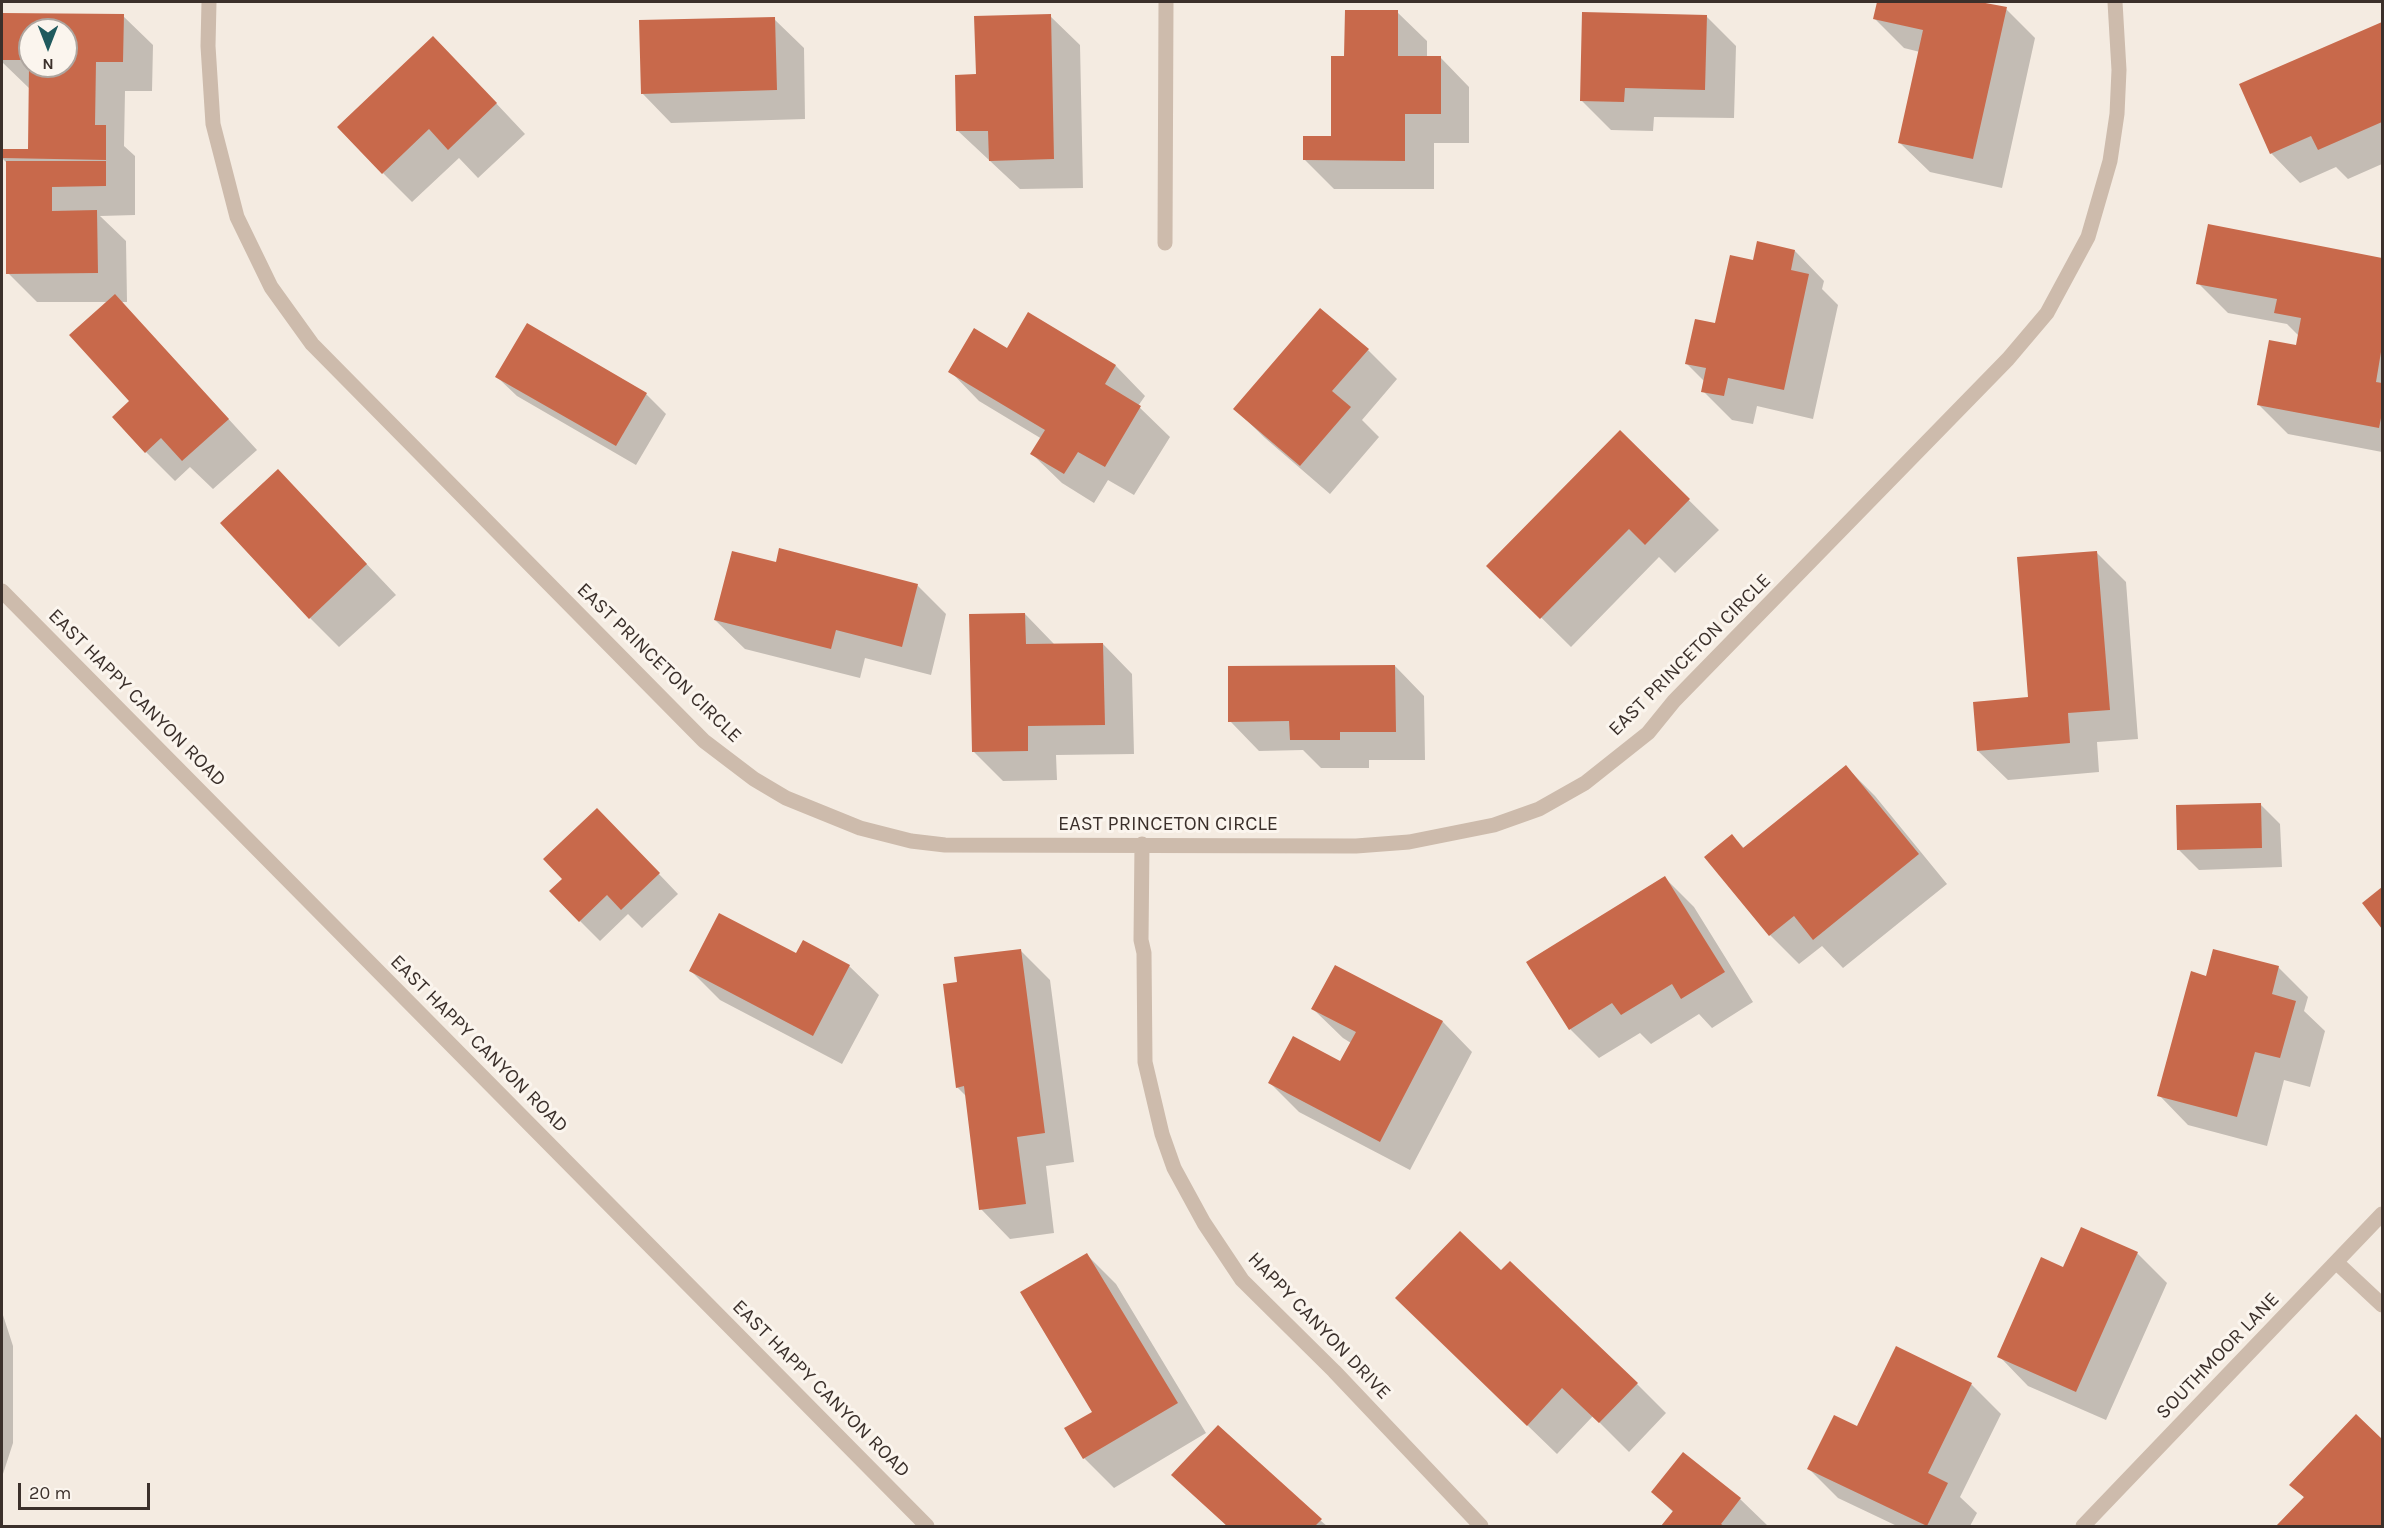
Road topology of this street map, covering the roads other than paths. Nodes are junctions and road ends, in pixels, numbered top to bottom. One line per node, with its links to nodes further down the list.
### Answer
1 (209, 2): 6 (street, EAST PRINCETON CIRCLE)
2 (1166, 2): 4 (street)
3 (2115, 2): 6 (street, EAST PRINCETON CIRCLE)
4 (1165, 243)
5 (2, 591): 10 (street, EAST HAPPY CANYON ROAD)
6 (1142, 844): 11 (street, HAPPY CANYON DRIVE)
7 (2382, 1214): 8 (street, SOUTHMOOR LANE)
8 (2336, 1262): 9 (street); 12 (street, SOUTHMOOR LANE)
9 (2382, 1305)
10 (927, 1527)
11 (1481, 1527)
12 (2083, 1527)

